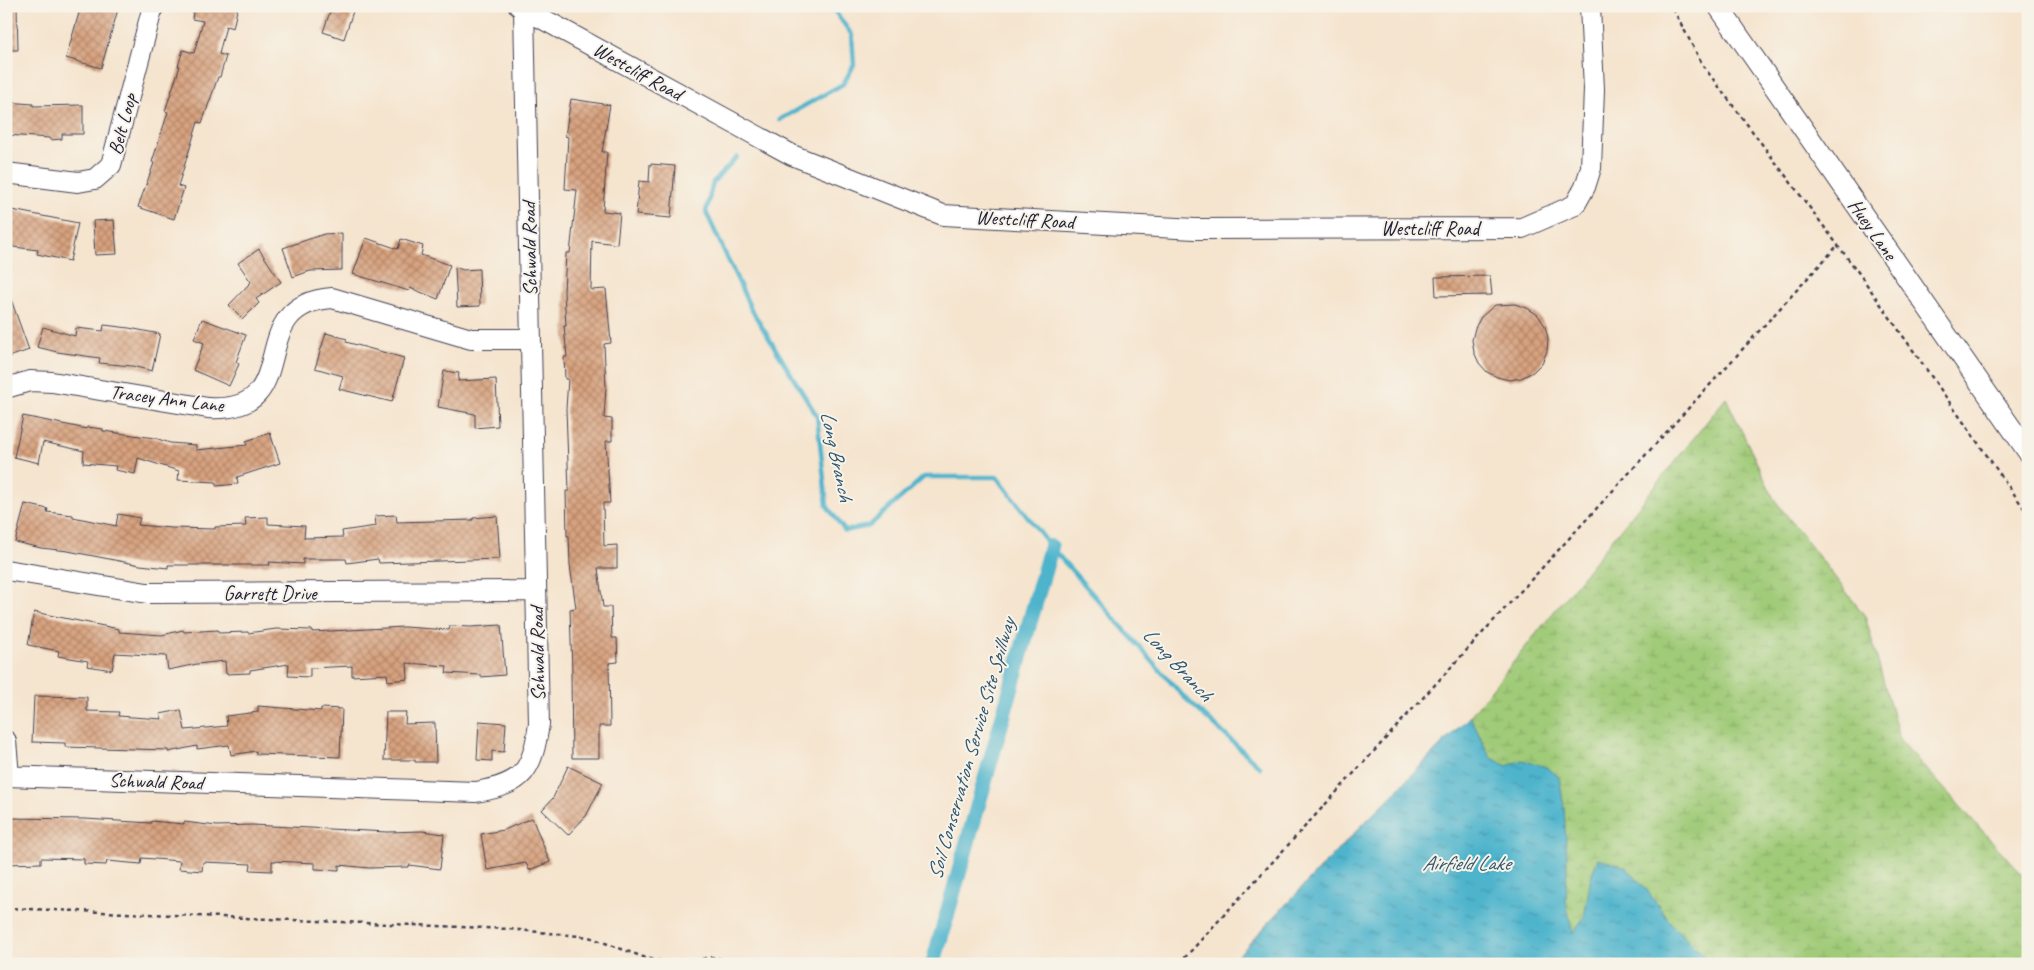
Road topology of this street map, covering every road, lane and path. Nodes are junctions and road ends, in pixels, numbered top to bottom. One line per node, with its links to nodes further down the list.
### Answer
1 (153, 6): 6 (street, Belt Loop)
2 (1590, 6): 4 (street, Westcliff Road)
3 (1718, 6): 10 (street, Huey Lane)
4 (522, 8): 8 (street, Schwald Road)
5 (1673, 9): 7 (path)
6 (6, 174)
7 (1838, 245): 11 (path); 20 (path)
8 (530, 339): 9 (street, Tracey Ann Lane); 13 (street, Schwald Road)
9 (6, 388)
10 (2028, 452)
11 (2028, 514)
12 (6, 570): 13 (street, Garrett Drive)
13 (536, 591): 15 (street, Schwald Road)
14 (6, 741): 15 (street)
15 (8, 776)
16 (6, 908): 17 (path)
17 (678, 964)
18 (687, 964): 19 (path)
19 (727, 964)
20 (1179, 964)

